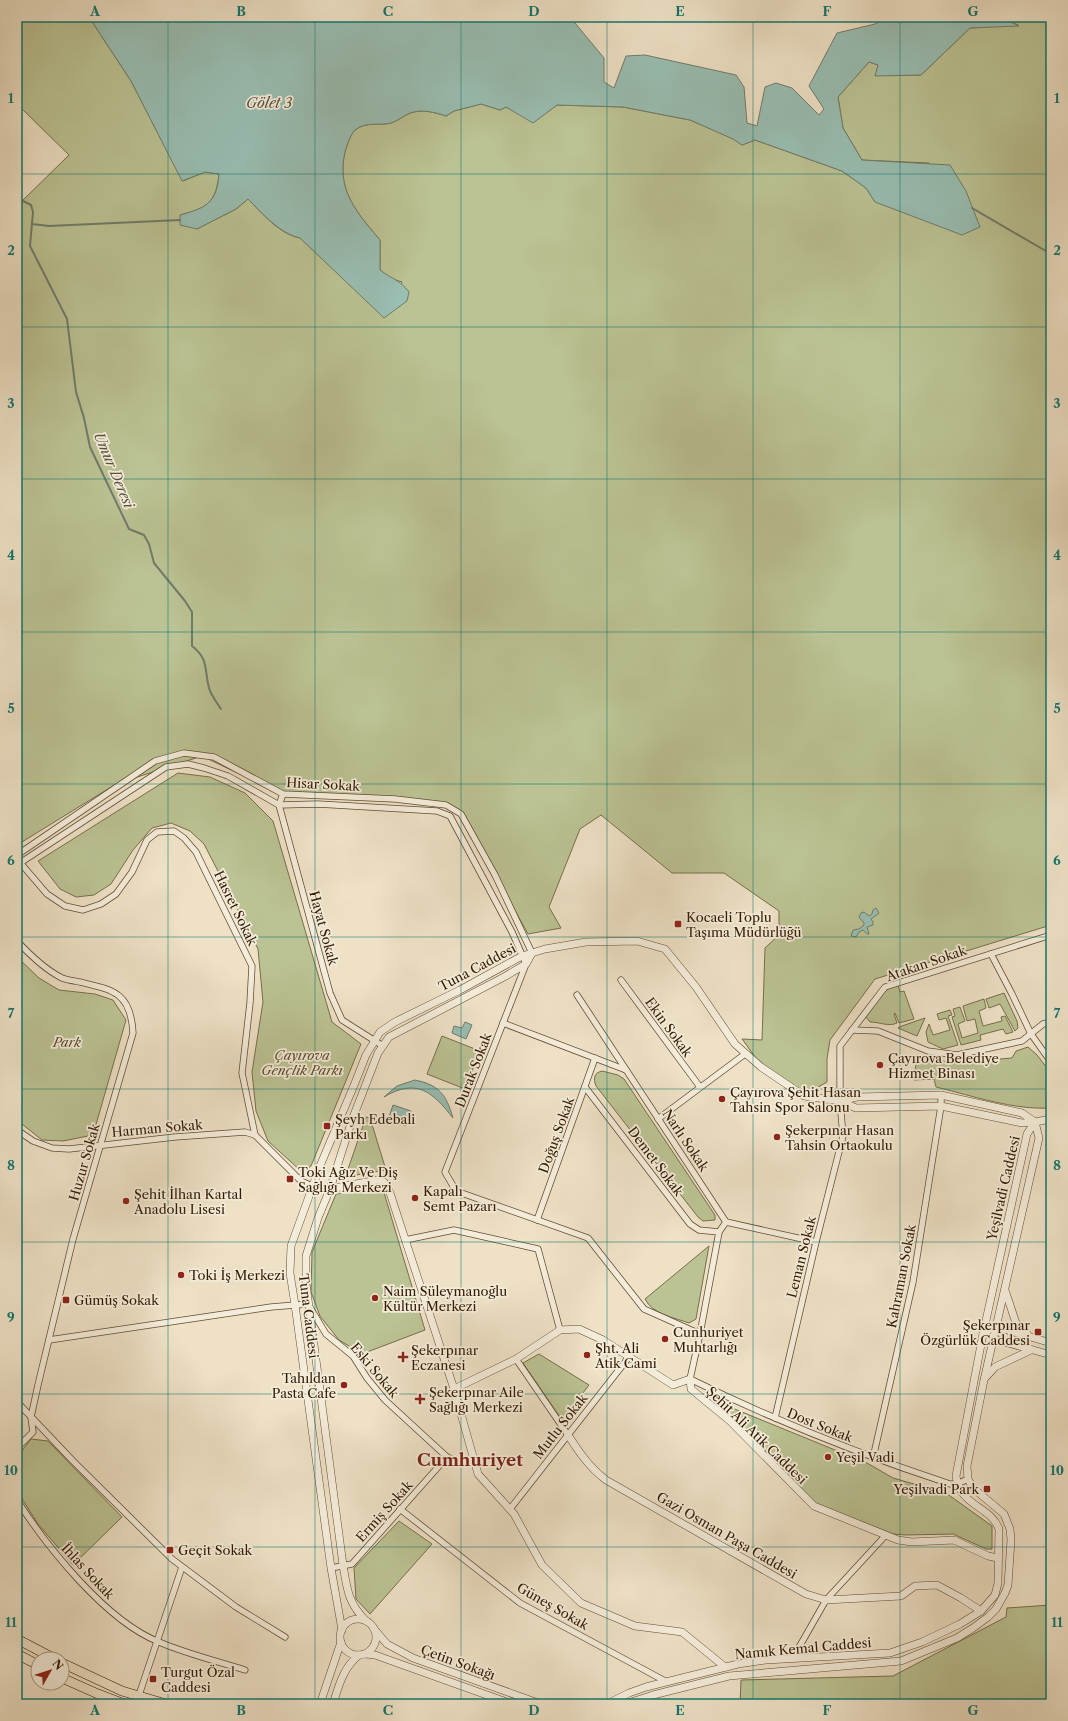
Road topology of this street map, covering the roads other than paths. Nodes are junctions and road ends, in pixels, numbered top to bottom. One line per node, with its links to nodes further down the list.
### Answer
1 (283, 794): 2 (street); 3 (street, Hisar Sokak); 7 (street, Hisar Sokak)
2 (279, 805): 4 (street, Hisar Sokak); 9 (street, Hisar Sokak); 17 (street, Hayat Sokak)
3 (17, 855)
4 (18, 862): 32 (street, Hasret Sokak)
5 (1051, 934): 8 (street, Atakan Sokak)
6 (17, 941): 33 (street, Huzur Sokak)
7 (532, 953): 9 (street, Tuna Caddesi); 10 (street, Tuna Caddesi); 19 (street)
8 (991, 954): 15 (street, Atakan Sokak); 16 (street)
9 (522, 956): 10 (street); 17 (street, Tuna Caddesi)
10 (526, 964): 14 (street, Durak Sokak); 18 (street, Tuna Caddesi)
11 (621, 980): 24 (street, Ekin Sokak)
12 (577, 995): 22 (street, Narlı Sokak)
13 (1051, 1022): 16 (street)
14 (503, 1023): 20 (street); 36 (street, Durak Sokak)
15 (852, 1030): 16 (street); 26 (street, Atakan Sokak)
16 (1031, 1034): 21 (street)
17 (375, 1040): 18 (street, Hayat Sokak); 34 (street, Tuna Caddesi)
18 (383, 1046): 35 (street, Tuna Caddesi)
19 (745, 1054): 24 (street); 26 (street)
20 (595, 1058): 22 (street); 23 (street, Doğuş Sokak)
21 (1051, 1062)
22 (626, 1070): 28 (street, Narlı Sokak)
23 (585, 1087): 36 (street, Doğuş Sokak); 38 (street, Demet Sokak)
24 (700, 1087): 28 (street)
25 (941, 1096): 26 (street); 27 (street, Kahraman Sokak); 30 (street)
26 (840, 1101): 27 (street); 40 (street, Leman Sokak)
27 (941, 1106): 30 (street); 65 (street, Kahraman Sokak)
28 (658, 1118): 37 (street, Narlı Sokak)
29 (1051, 1119): 30 (street)
30 (1035, 1122): 41 (street, Yeşilvadi Caddesi); 47 (street, Yeşilvadi Caddesi)
31 (17, 1130): 33 (street, Harman Sokak)
32 (255, 1135): 33 (street, Harman Sokak); 34 (street)
33 (100, 1145): 50 (street, Huzur Sokak)
34 (314, 1187): 35 (street); 43 (street, Tuna Caddesi)
35 (330, 1189): 39 (street, Namık Kemal Caddesi); 42 (street, Tuna Caddesi)
36 (537, 1220): 46 (street)
37 (726, 1222): 38 (street); 40 (street)
38 (719, 1232): 46 (street)
39 (405, 1240): 45 (street); 58 (street, Namık Kemal Caddesi)
40 (816, 1242): 61 (street, Leman Sokak)
41 (1004, 1290): 44 (street, Yeşilvadi Caddesi); 48 (street)
42 (308, 1304): 43 (street); 64 (street, Eski Sokak); 74 (street, Tuna Caddesi)
43 (295, 1305): 50 (street); 76 (street, Tuna Caddesi)
44 (996, 1327): 47 (street); 48 (street); 49 (street, Yeşilvadi Caddesi)
45 (560, 1330): 54 (street); 55 (street)
46 (700, 1334): 56 (street)
47 (983, 1334): 68 (street, Yeşilvadi Caddesi)
48 (1029, 1337): 51 (street)
49 (994, 1339): 52 (street); 57 (street, Yeşilvadi Caddesi)
50 (49, 1340): 60 (street, Huzur Sokak)
51 (1051, 1343)
52 (1031, 1350): 53 (street); 57 (street)
53 (1051, 1355)
54 (629, 1357): 56 (street); 62 (street, Mutlu Sokak)
55 (516, 1359): 58 (street); 62 (street, Gazi Osman Paşa Caddesi)
56 (690, 1379): 61 (street, Dost Sokak); 72 (street, Şehit Ali Atik Caddesi)
57 (984, 1380): 67 (street, Yeşilvadi Caddesi)
58 (454, 1389): 66 (street, Namık Kemal Caddesi)
59 (17, 1402): 60 (street)
60 (31, 1417): 63 (street, Huzur Sokak); 75 (street)
61 (775, 1418): 65 (street, Dost Sokak)
62 (568, 1435): 70 (street, Mutlu Sokak); 77 (street, Gazi Osman Paşa Caddesi)
63 (17, 1448)
64 (447, 1457): 66 (street); 71 (street, Ermiş Sokak)
65 (873, 1458): 68 (street, Dost Sokak)
66 (474, 1460): 70 (street, Namık Kemal Caddesi)
67 (968, 1479): 68 (street); 79 (street, Namık Kemal Caddesi)
68 (957, 1484): 73 (street, Namık Kemal Caddesi)
69 (17, 1500): 85 (street, İhlas Sokak)
70 (510, 1509): 93 (street, Namık Kemal Caddesi)
71 (400, 1510): 74 (street, Ermiş Sokak); 95 (street, Güneş Sokak)
72 (885, 1536): 73 (street, Şehit Ali Atik Caddesi); 77 (street)
73 (998, 1558): 78 (street, Namık Kemal Caddesi)
74 (343, 1565): 76 (street, Ermiş Sokak); 80 (street, Tuna Caddesi)
75 (182, 1567): 83 (street); 85 (street)
76 (331, 1568): 82 (street, Tuna Caddesi)
77 (826, 1600): 78 (street, Gazi Osman Paşa Caddesi); 90 (street)
78 (980, 1611): 79 (street); 90 (street, Namık Kemal Caddesi)
79 (988, 1617): 105 (street, Namık Kemal Caddesi)
80 (366, 1621): 81 (street); 82 (street)
81 (374, 1629): 89 (street); 103 (street, Çetin Sokağı)
82 (342, 1630): 86 (street)
83 (285, 1637)
84 (17, 1639): 87 (main road)
85 (158, 1642): 94 (street, İhlas Sokak); 97 (street)
86 (341, 1642): 89 (street); 100 (street)
87 (40, 1651)
88 (17, 1654): 91 (main road)
89 (362, 1654): 101 (street); 102 (street)
90 (797, 1658): 93 (street, Namık Kemal Caddesi)
91 (30, 1661)
92 (70, 1667): 97 (main road)
93 (725, 1667): 95 (street)
94 (246, 1670)
95 (665, 1681): 104 (street)
96 (70, 1682): 98 (main road)
97 (138, 1700): 99 (main road)
98 (124, 1704)
99 (166, 1704)
100 (320, 1704)
101 (333, 1704)
102 (512, 1704)
103 (541, 1704)
104 (608, 1704)
105 (625, 1704)

